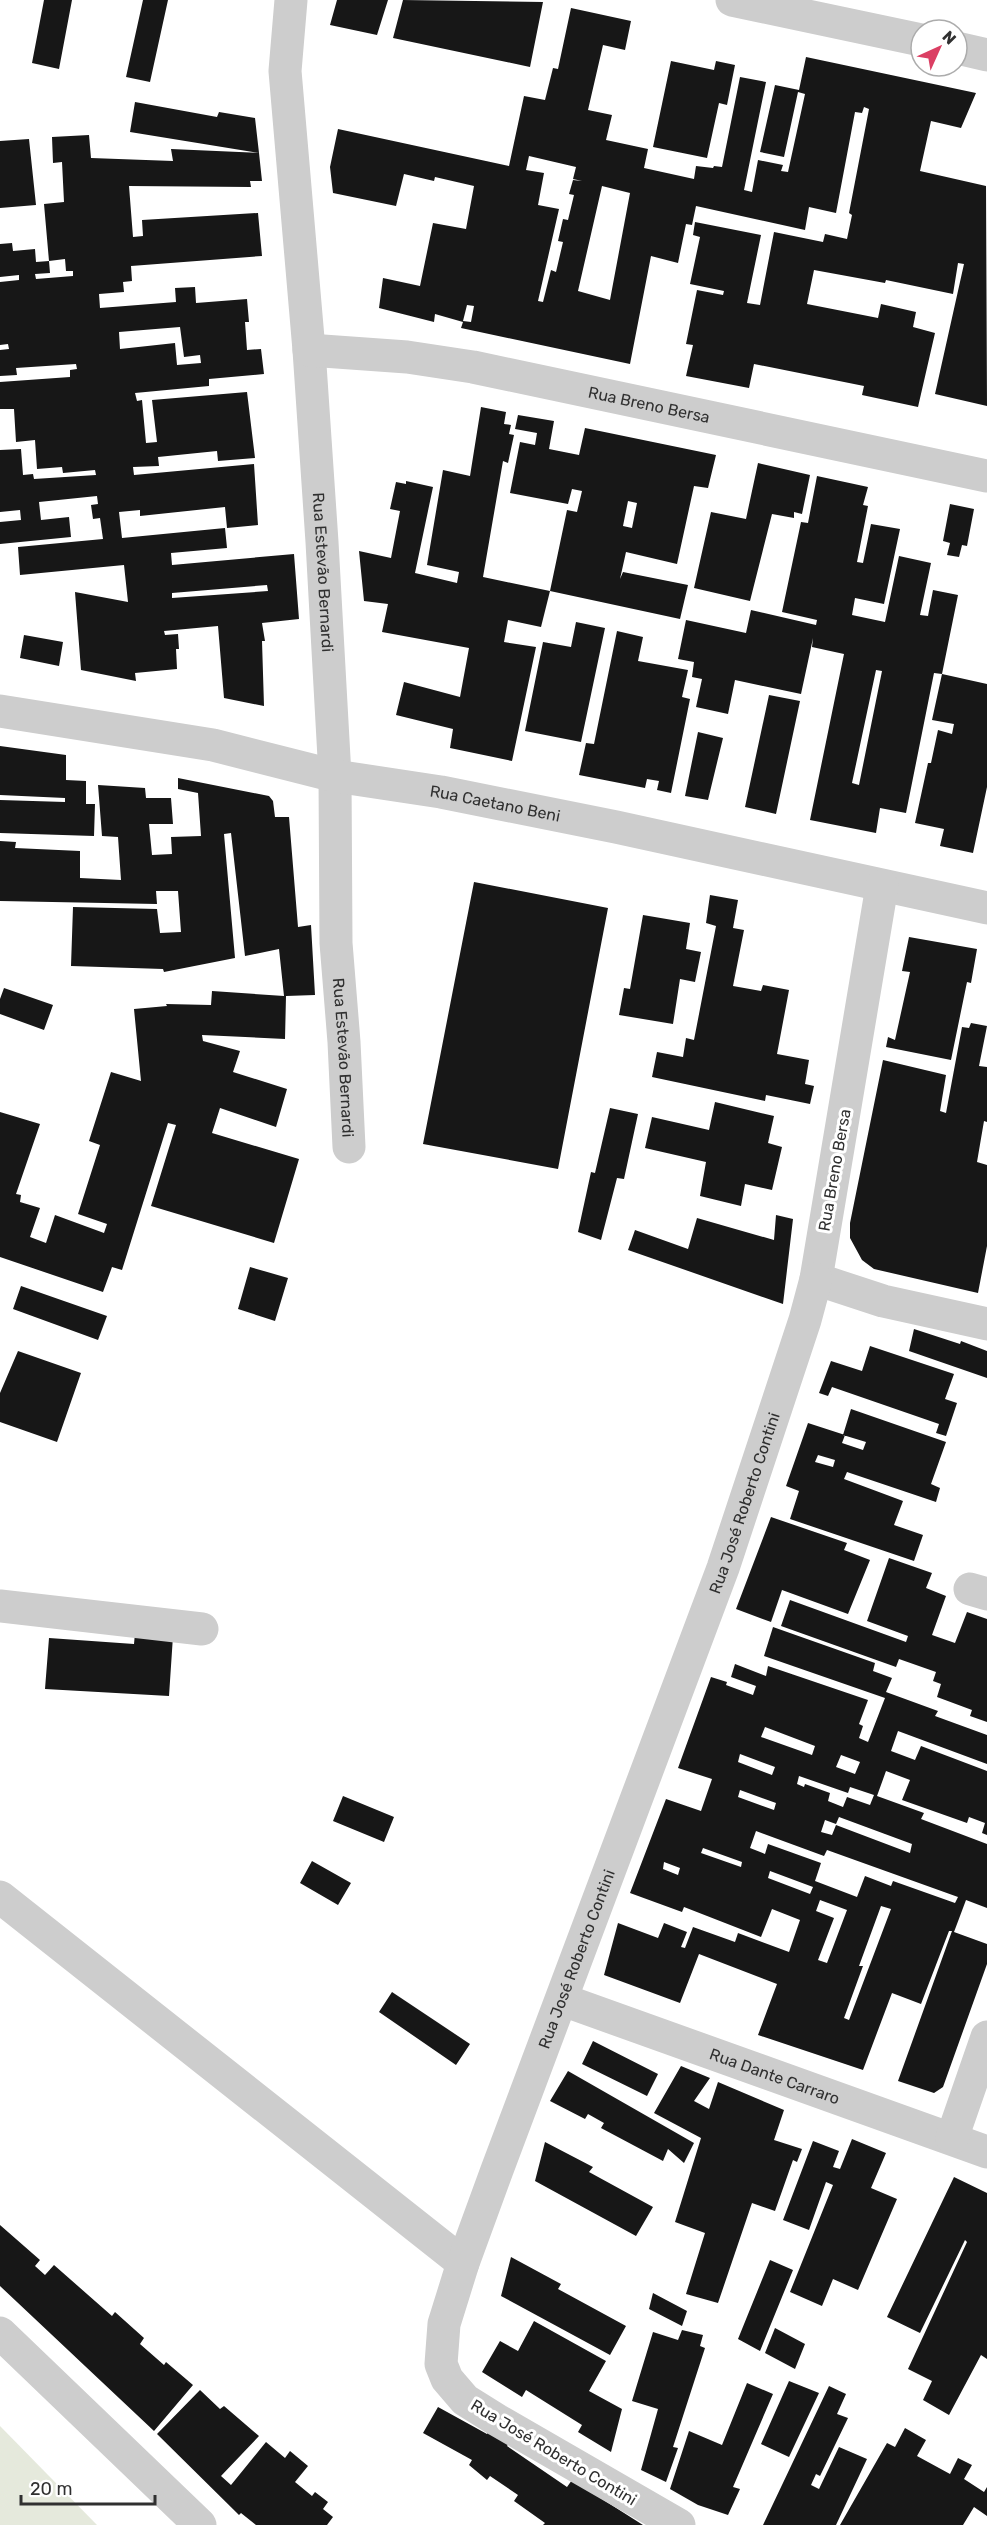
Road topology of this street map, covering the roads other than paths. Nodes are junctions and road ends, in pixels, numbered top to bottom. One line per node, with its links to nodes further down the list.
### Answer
1 (291, 0): 6 (street, Rua Estevão Bernardi)
2 (732, 0): 3 (street)
3 (909, 37)
4 (969, 51): 5 (street)
5 (987, 55)
6 (309, 350): 7 (street, Rua Breno Bersa); 9 (street, Rua Estevão Bernardi)
7 (987, 476)
8 (0, 711): 9 (street, Rua Caetano Beni)
9 (334, 776): 10 (street, Rua Caetano Beni); 12 (street, Rua Estevão Bernardi)
10 (882, 886): 11 (street, Rua Caetano Beni); 13 (street, Rua Breno Bersa)
11 (987, 908)
12 (349, 1147)
13 (816, 1279): 14 (street); 18 (street, Rua José Roberto Contini)
14 (987, 1324)
15 (0, 1606): 16 (street)
16 (202, 1629)
17 (0, 1897): 22 (street)
18 (563, 2000): 20 (street, Rua Dante Carraro); 22 (street, Rua José Roberto Contini)
19 (987, 2037): 20 (street)
20 (952, 2138): 21 (street, Rua Dante Carraro)
21 (987, 2152)
22 (463, 2263): 25 (street, Rua José Roberto Contini)
23 (0, 2333): 24 (street)
24 (200, 2525)
25 (679, 2525)

